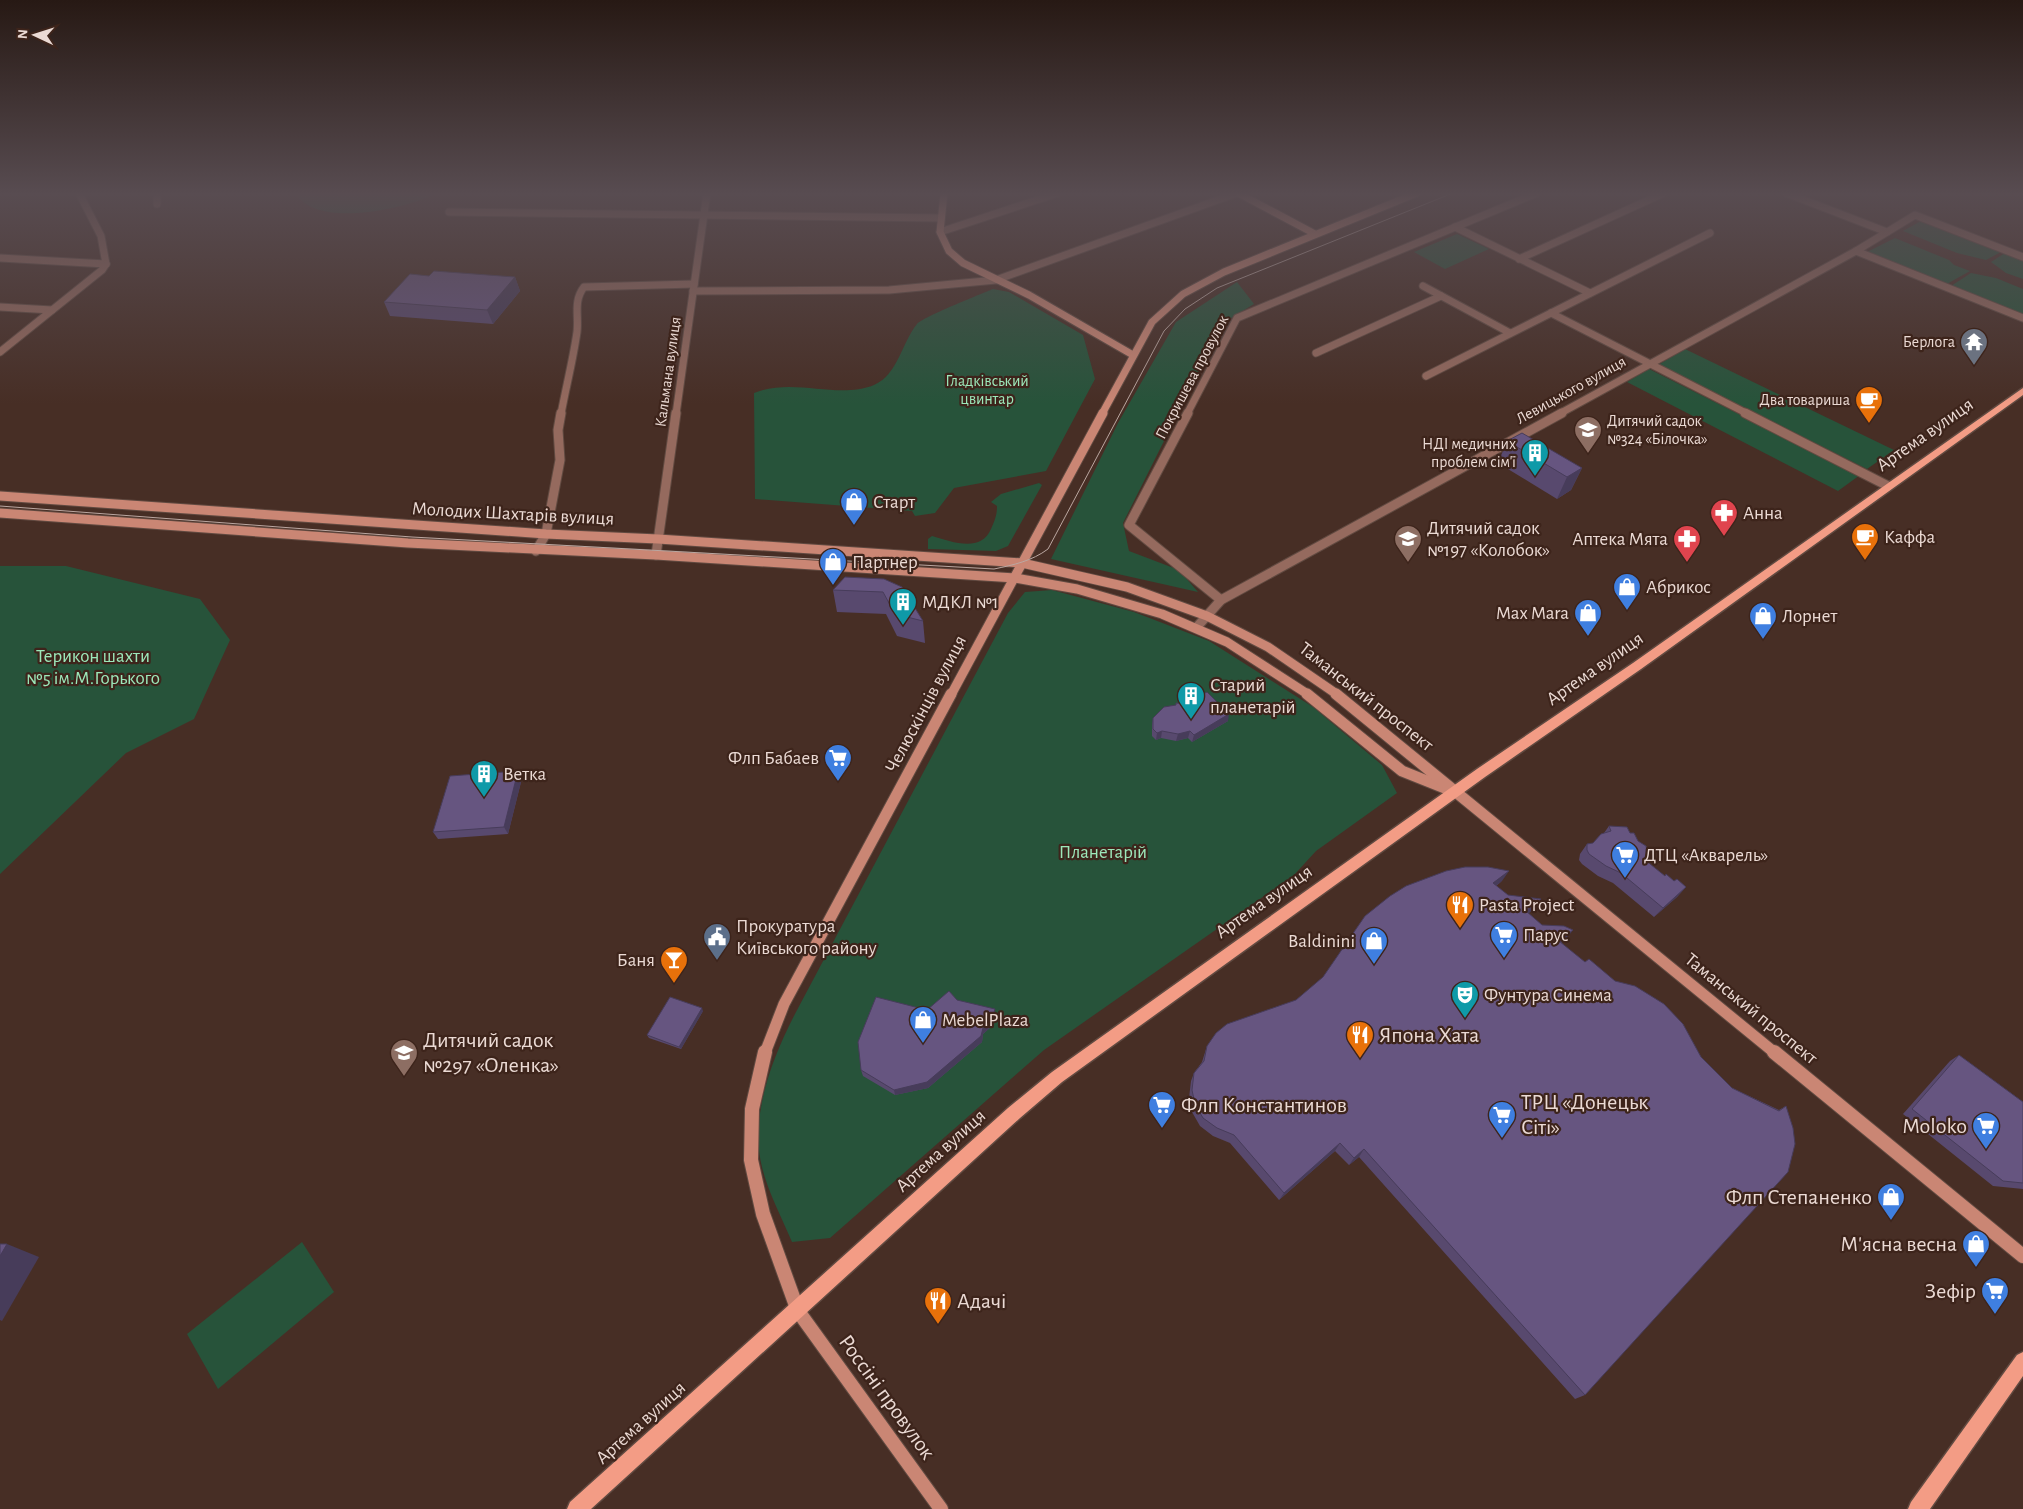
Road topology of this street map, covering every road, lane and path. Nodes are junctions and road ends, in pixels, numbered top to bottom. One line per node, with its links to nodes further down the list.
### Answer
1 (96, 263): 11 (street)
2 (697, 263): 14 (street, Кальмана вулиця)
3 (964, 263): 12 (main road)
4 (1042, 263): 12 (street)
5 (1245, 263): 24 (main road, Челюскінців вулиця)
6 (1368, 263): 37 (street, Покришева провулок)
7 (1528, 263): 15 (street)
8 (1649, 263): 15 (street)
9 (1833, 263): 25 (street, Левицького вулиця)
10 (1887, 263): 20 (street)
11 (106, 264): 18 (street)
12 (996, 280): 14 (street); 24 (main road)
13 (1423, 286): 16 (street)
14 (694, 288): 31 (street); 32 (street, Кальмана вулиця)
15 (1590, 293): 19 (street)
16 (1441, 296): 21 (street); 23 (street)
17 (0, 307): 18 (street)
18 (52, 310): 22 (street)
19 (1551, 313): 21 (street); 25 (street)
20 (2023, 318)
21 (1510, 333): 26 (street)
22 (0, 352)
23 (1316, 353)
24 (1133, 355): 35 (main road, Челюскінців вулиця)
25 (1648, 363): 28 (street); 37 (street, Левицького вулиця)
26 (1426, 376)
27 (2023, 391): 28 (main road, Артема вулиця)
28 (1888, 486): 40 (main road, Артема вулиця)
29 (0, 496): 31 (main road, Молодих Шахтарів вулиця)
30 (0, 513): 33 (main road, Молодих Шахтарів вулиця)
31 (546, 534): 32 (main road, Молодих Шахтарів вулиця); 33 (street)
32 (658, 539): 34 (street, Кальмана вулиця); 35 (main road, Молодих Шахтарів вулиця)
33 (536, 551): 34 (main road, Молодих Шахтарів вулиця)
34 (656, 555): 36 (main road, Молодих Шахтарів вулиця)
35 (1024, 563): 36 (main road, Челюскінців вулиця); 38 (main road, Таманський проспект)
36 (1015, 578): 39 (main road, Таманський проспект); 42 (main road, Челюскінців вулиця)
37 (1221, 600): 38 (street, Левицького вулиця)
38 (1207, 616): 39 (street, Левицького вулиця); 40 (main road, Таманський проспект)
39 (1196, 628): 40 (main road, Таманський проспект)
40 (1455, 792): 41 (main road, Таманський проспект); 42 (main road, Артема вулиця)
41 (2023, 1256)
42 (798, 1311): 44 (main road, Артема вулиця); 45 (main road, Россіні провулок)
43 (2023, 1361): 46 (main road)
44 (577, 1509)
45 (941, 1509)
46 (1918, 1509)

